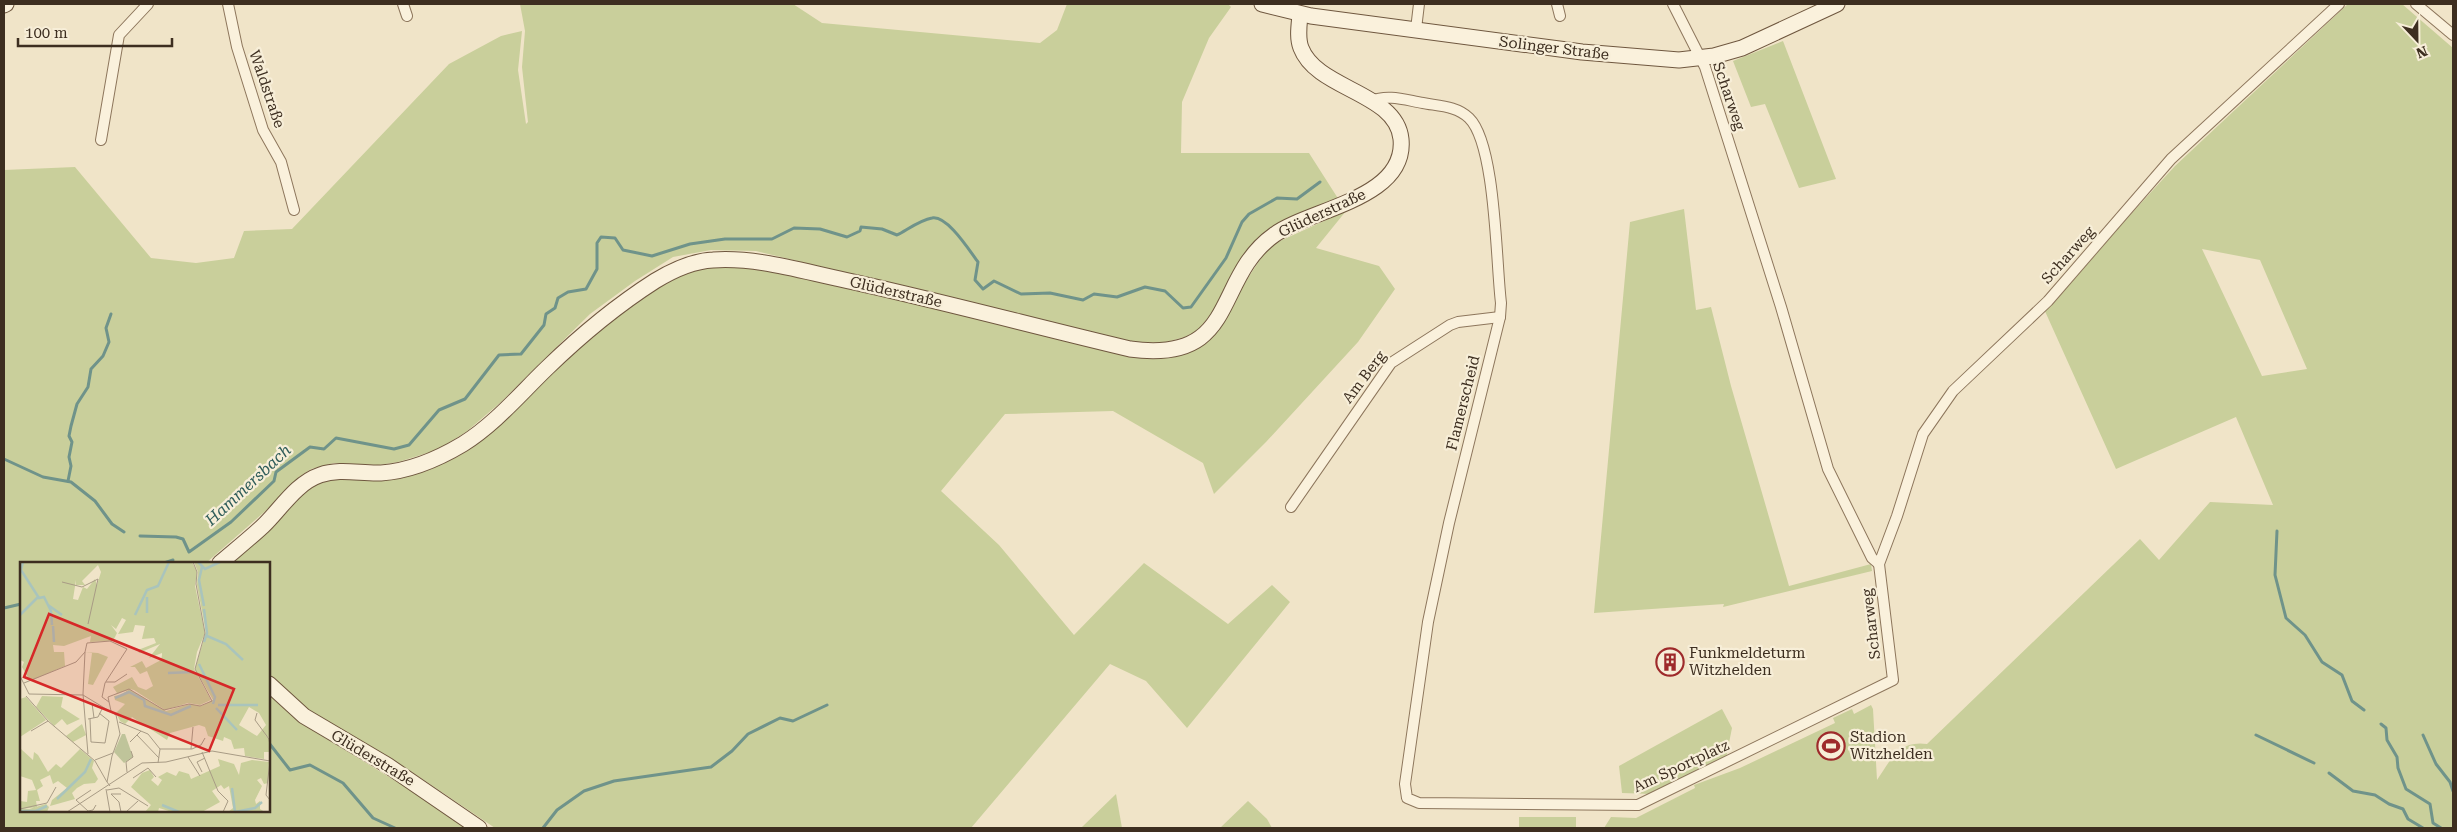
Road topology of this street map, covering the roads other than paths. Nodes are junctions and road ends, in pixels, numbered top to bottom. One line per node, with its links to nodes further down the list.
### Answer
1 (148, 4): 18 (street)
2 (228, 4): 19 (street, Waldstraße)
3 (403, 4): 12 (street)
4 (1262, 4): 11 (main road, Solinger Straße)
5 (1419, 4): 14 (street)
6 (1556, 4): 13 (street)
7 (1673, 4): 16 (street, Scharweg)
8 (1837, 4): 16 (main road, Solinger Straße)
9 (2339, 4): 23 (street, Scharweg)
10 (2416, 4): 15 (street)
11 (1300, 15): 14 (main road, Solinger Straße); 17 (main road, Glüderstraße)
12 (407, 16)
13 (1560, 16)
14 (1416, 29): 16 (main road, Solinger Straße)
15 (2453, 35)
16 (1700, 59): 23 (street, Scharweg)
17 (1371, 101): 20 (street, Flamerscheid); 22 (main road, Glüderstraße)
18 (101, 140)
19 (294, 210)
20 (1500, 317): 21 (street, Am Berg); 26 (street, Flamerscheid)
21 (1291, 506)
22 (221, 562)
23 (1879, 564): 24 (street, Scharweg)
24 (1892, 680): 26 (street, Am Sportplatz)
25 (270, 685): 27 (main road, Glüderstraße)
26 (1407, 798)
27 (479, 828)

